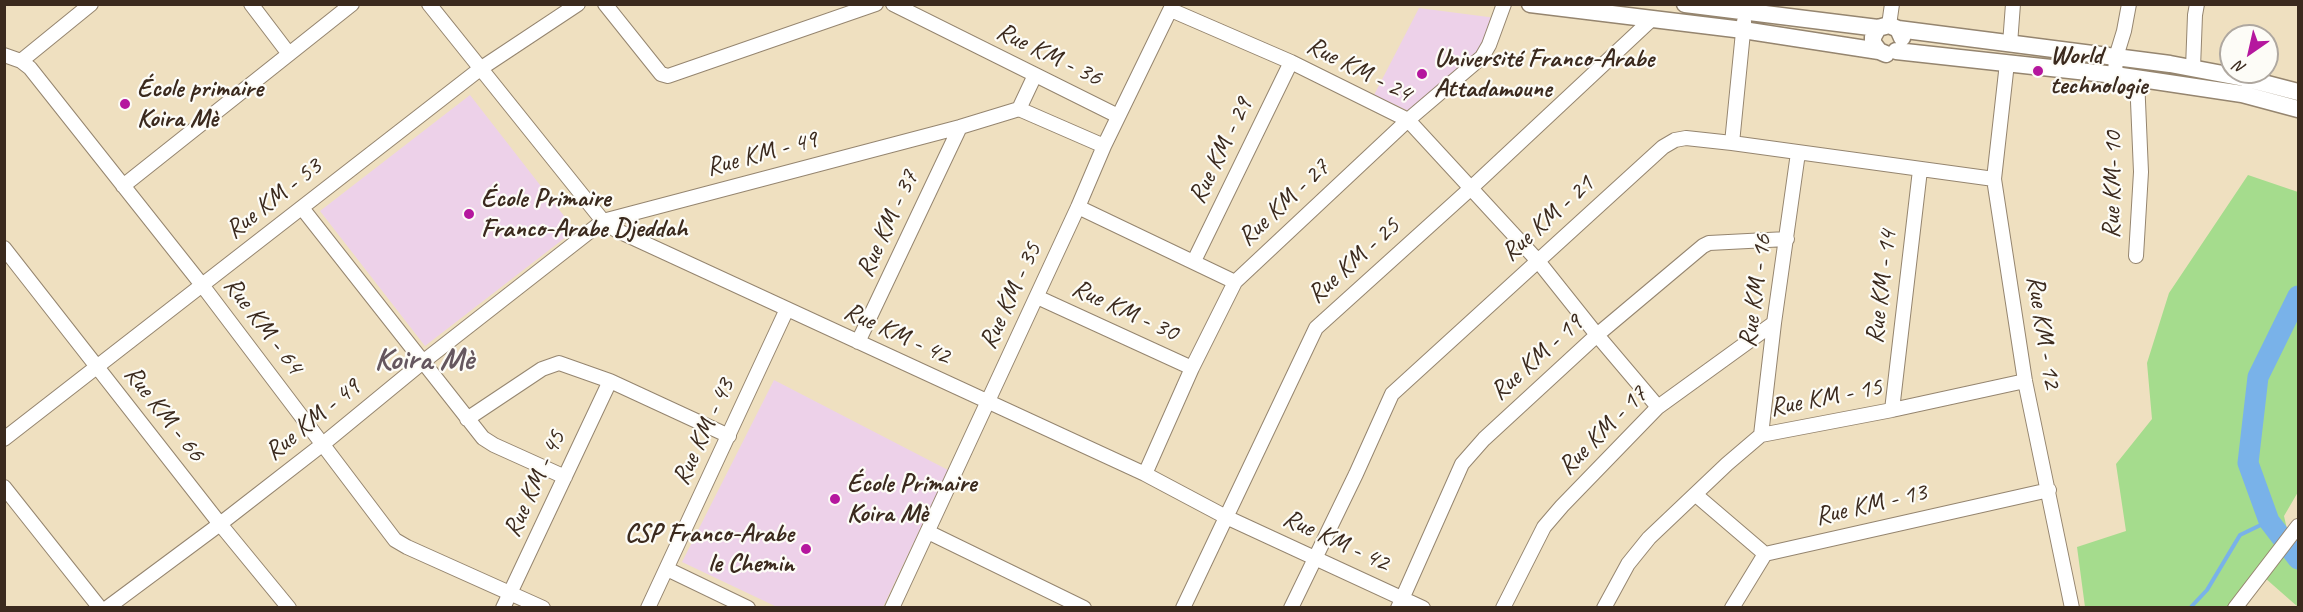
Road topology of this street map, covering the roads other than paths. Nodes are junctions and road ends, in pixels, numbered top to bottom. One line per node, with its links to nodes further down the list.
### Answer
1 (91, 4): 29 (street)
2 (251, 4): 26 (street)
3 (352, 4): 26 (street)
4 (429, 4): 33 (street, Rue KM - 42)
5 (578, 4): 33 (street, Rue KM - 53)
6 (605, 4): 7 (street)
7 (876, 4)
8 (893, 4): 34 (street, Rue KM - 36)
9 (1504, 4): 41 (street, Rue KM - 27)
10 (1530, 4): 16 (main road)
11 (1685, 4): 19 (main road)
12 (1892, 4): 21 (street)
13 (2013, 4): 23 (street)
14 (2129, 4): 28 (street)
15 (2197, 4): 32 (street)
16 (1560, 5): 18 (main road)
17 (1172, 7): 30 (street, Rue KM - 24); 40 (street, Rue KM - 35)
18 (1590, 8): 20 (main road)
19 (1745, 8): 21 (main road); 22 (street)
20 (1652, 19): 22 (main road); 49 (street, Rue KM - 25)
21 (1888, 27): 23 (main road); 24 (main road); 25 (main road)
22 (1743, 30): 24 (main road); 43 (street)
23 (2010, 44): 28 (main road)
24 (1879, 51): 25 (main road)
25 (1896, 51): 31 (main road)
26 (289, 54): 48 (street)
27 (4, 55): 29 (street, Rue KM - 64)
28 (2116, 57): 32 (main road); 35 (street)
29 (21, 61): 48 (street, Rue KM - 64)
30 (1291, 62): 41 (street, Rue KM - 24); 56 (street, Rue KM - 29)
31 (2007, 63): 35 (main road); 47 (street, Rue KM - 12)
32 (2193, 68): 37 (main road)
33 (480, 69): 51 (street, Rue KM - 53); 52 (street, Rue KM - 42)
34 (1035, 75): 38 (street); 40 (street, Rue KM - 36)
35 (2115, 75): 36 (main road)
36 (2137, 78): 39 (main road); 55 (street, Rue KM- 10)
37 (2298, 90)
38 (1019, 109): 42 (street, Rue KM - 49); 44 (street)
39 (2298, 109)
40 (1118, 116): 44 (street, Rue KM - 35)
41 (1408, 120): 49 (street, Rue KM - 24); 58 (street, Rue KM - 27)
42 (960, 127): 52 (street, Rue KM - 49); 64 (street, Rue KM - 37)
43 (1732, 142): 45 (street, Rue KM - 21); 57 (street, Rue KM - 21)
44 (1104, 146): 50 (street, Rue KM - 35)
45 (1798, 153): 46 (street, Rue KM - 21); 53 (street, Rue KM - 16)
46 (1920, 170): 47 (street, Rue KM - 21); 72 (street, Rue KM - 14)
47 (1994, 179): 69 (street, Rue KM - 12)
48 (123, 186): 59 (street, Rue KM - 64)
49 (1470, 189): 57 (street, Rue KM - 24); 83 (street, Rue KM - 25)
50 (1078, 207): 56 (street); 60 (street, Rue KM - 35)
51 (302, 208): 59 (street, Rue KM - 53); 65 (street)
52 (603, 221): 61 (street, Rue KM - 42); 65 (street, Rue KM - 49)
53 (1787, 239): 62 (street, Rue KM - 16); 63 (street, Rue KM - 19)
54 (4, 248): 66 (street, Rue KM - 66)
55 (2136, 256)
56 (1194, 261): 58 (street)
57 (1538, 261): 63 (street, Rue KM - 24); 88 (street, Rue KM - 21)
58 (1235, 282): 67 (street, Rue KM - 27)
59 (202, 285): 66 (street, Rue KM - 53); 77 (street, Rue KM - 64)
60 (1037, 297): 67 (street, Rue KM - 30); 70 (street, Rue KM - 35)
61 (787, 309): 64 (street, Rue KM - 42); 75 (street, Rue KM - 43)
62 (1774, 323): 71 (street, Rue KM - 17); 74 (street, Rue KM - 16)
63 (1597, 335): 71 (street, Rue KM - 24); 91 (street, Rue KM - 19)
64 (858, 342): 70 (street, Rue KM - 42)
65 (424, 361): 73 (street); 77 (street, Rue KM - 49)
66 (97, 368): 76 (street, Rue KM - 53); 84 (street, Rue KM - 66)
67 (1192, 368): 78 (street, Rue KM - 27)
68 (610, 381): 73 (street); 75 (street); 79 (street, Rue KM - 45)
69 (2025, 381): 72 (street, Rue KM - 15); 81 (street, Rue KM - 12)
70 (988, 403): 78 (street, Rue KM - 42); 86 (street, Rue KM - 35)
71 (1658, 408): 104 (street, Rue KM - 17)
72 (1892, 410): 74 (street, Rue KM - 15)
73 (467, 419): 79 (street)
74 (1761, 435): 82 (street, Rue KM - 15)
75 (729, 436): 89 (street, Rue KM - 43)
76 (4, 439)
77 (323, 444): 84 (street, Rue KM - 49); 90 (street, Rue KM - 64)
78 (1144, 474): 83 (street, Rue KM - 42)
79 (565, 477): 90 (street, Rue KM - 45)
80 (4, 487): 92 (street)
81 (2049, 490): 87 (street, Rue KM - 13); 107 (street, Rue KM - 12)
82 (1696, 495): 87 (street); 105 (street, Rue KM - 15)
83 (1226, 517): 88 (street, Rue KM - 42); 101 (street, Rue KM - 25)
84 (220, 524): 93 (street, Rue KM - 49); 94 (street, Rue KM - 66)
85 (2298, 526): 108 (street)
86 (928, 532): 99 (street, Rue KM - 35); 100 (street)
87 (1765, 554): 106 (street)
88 (1314, 558): 91 (street, Rue KM - 42); 102 (street, Rue KM - 21)
89 (667, 569): 97 (street, Rue KM - 43); 98 (street)
90 (510, 592): 95 (street, Rue KM - 45); 96 (street, Rue KM - 64)
91 (1400, 603): 103 (street, Rue KM - 42)
92 (100, 608)
93 (107, 608)
94 (289, 608)
95 (503, 608)
96 (543, 608)
97 (648, 608)
98 (748, 608)
99 (892, 608)
100 (1084, 608)
101 (1183, 608)
102 (1291, 608)
103 (1423, 608)
104 (1503, 608)
105 (1604, 608)
106 (1732, 608)
107 (2072, 608)
108 (2235, 608)

